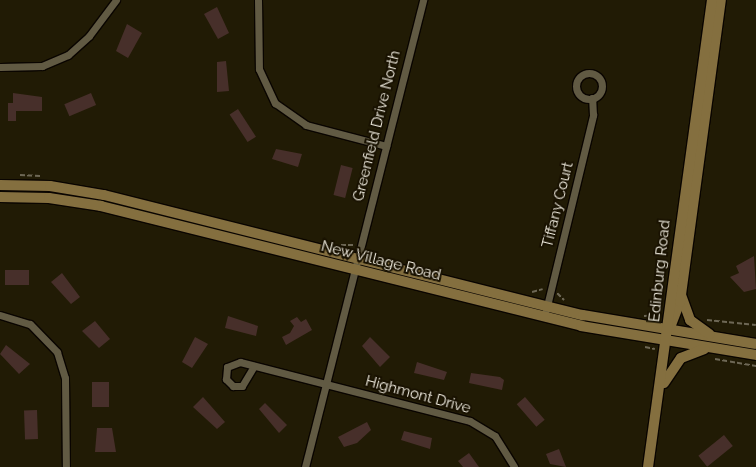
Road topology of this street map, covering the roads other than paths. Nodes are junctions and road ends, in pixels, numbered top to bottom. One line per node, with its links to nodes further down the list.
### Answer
1 (116, 0): 6 (street)
2 (258, 0): 8 (street)
3 (423, 0): 8 (street, Greenfield Drive North)
4 (712, 0): 17 (main road, Edinburg Road)
5 (721, 0): 13 (main road, Edinburg Road)
6 (0, 68)
7 (592, 98): 14 (street, Tiffany Court)
8 (386, 146): 11 (street, Greenfield Drive North)
9 (0, 185): 11 (main road, New Village Road)
10 (0, 197): 12 (main road, New Village Road)
11 (358, 259): 12 (street, Greenfield Drive North); 14 (main road, New Village Road)
12 (355, 270): 16 (main road, New Village Road); 24 (street, Greenfield Drive North)
13 (681, 294): 17 (main road, Edinburg Road); 18 (main road)
14 (547, 306): 16 (street, Tiffany Court); 17 (main road, New Village Road)
15 (0, 315): 26 (street)
16 (544, 317): 19 (main road, New Village Road)
17 (668, 331): 18 (main road, New Village Road); 19 (main road, Edinburg Road)
18 (716, 338): 20 (main road, New Village Road)
19 (667, 342): 21 (main road, New Village Road); 25 (main road, Edinburg Road)
20 (756, 344)
21 (711, 353): 22 (main road, New Village Road); 25 (main road)
22 (756, 355)
23 (254, 366): 24 (street, Highmont Drive)
24 (326, 385): 27 (street, Greenfield Drive North); 28 (street, Highmont Drive)
25 (661, 388): 29 (main road, Edinburg Road)
26 (66, 467)
27 (305, 467)
28 (514, 467)
29 (648, 467)

